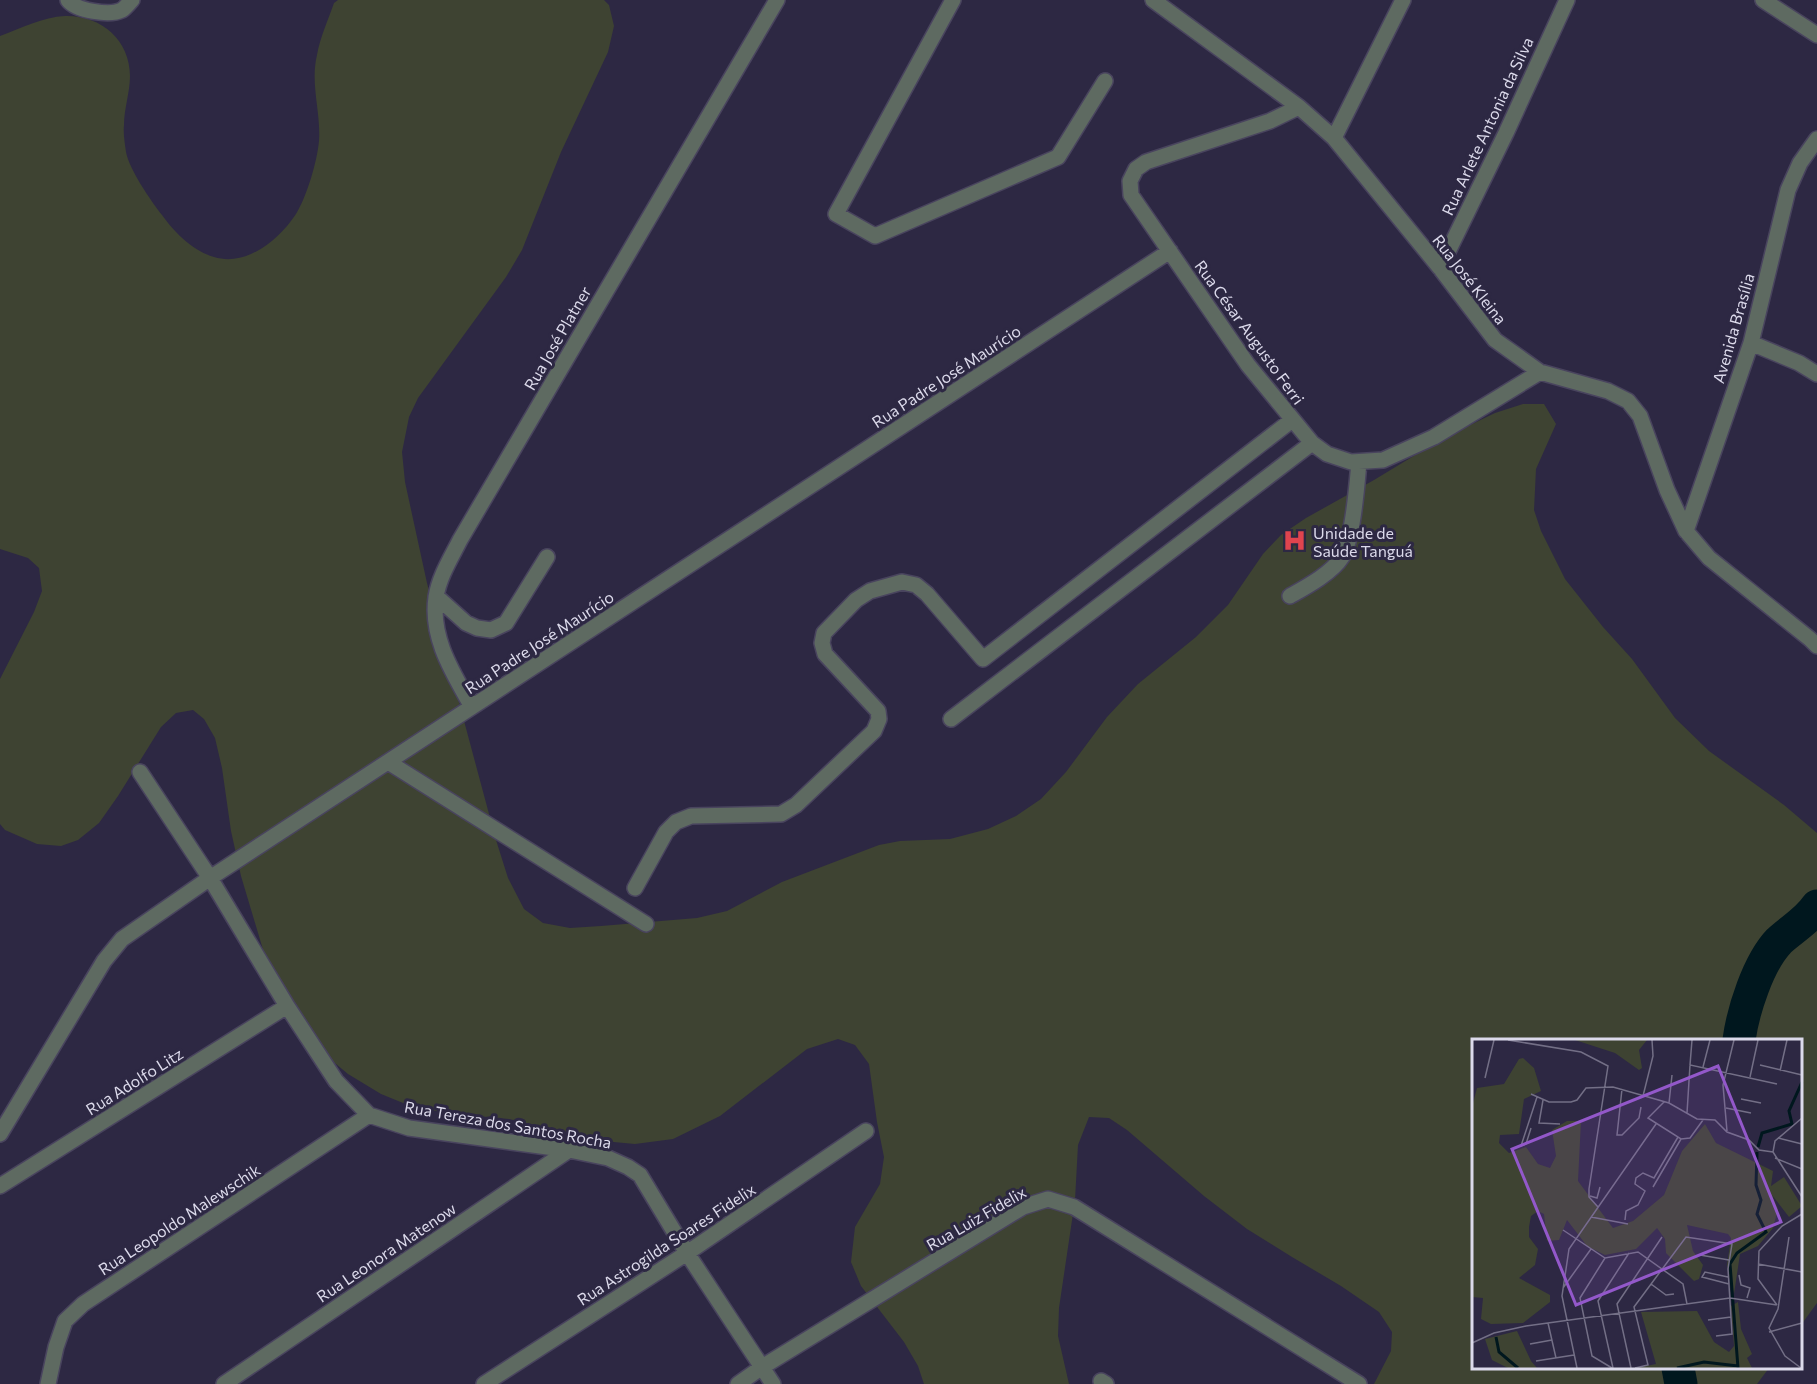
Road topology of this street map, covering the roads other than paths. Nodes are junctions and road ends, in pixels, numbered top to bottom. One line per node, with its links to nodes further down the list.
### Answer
1 (68, 0): 2 (street)
2 (132, 0)
3 (777, 0): 24 (street, Rua José Platner)
4 (953, 0): 10 (street)
5 (1153, 0): 11 (street, Rua José Kleina)
6 (1403, 0): 12 (street)
7 (1567, 0): 15 (street, Rua Arlete Antonia da Silva)
8 (1763, 0): 9 (street)
9 (1817, 35)
10 (1105, 81)
11 (1299, 107): 12 (street, Rua José Kleina); 14 (street, Rua César Augusto Ferri)
12 (1334, 138): 15 (street, Rua José Kleina)
13 (1817, 139): 16 (street, Avenida Brasília)
14 (1170, 251): 19 (street, Rua César Augusto Ferri); 27 (street, Rua Padre José Maurício)
15 (1440, 268): 17 (street, Rua José Kleina)
16 (1751, 343): 18 (street); 22 (street, Avenida Brasília)
17 (1540, 372): 21 (street, Rua César Augusto Ferri); 22 (street, Rua José Kleina)
18 (1817, 374)
19 (1292, 420): 20 (street, Rua César Augusto Ferri); 32 (street)
20 (1312, 443): 21 (street, Rua César Augusto Ferri); 28 (street)
21 (1359, 462): 25 (street)
22 (1686, 531): 26 (street, Rua José Kleina)
23 (547, 557): 24 (street)
24 (436, 596): 27 (street, Rua José Platner)
25 (1290, 596)
26 (1817, 646)
27 (472, 707): 29 (street, Rua Padre José Maurício)
28 (951, 719)
29 (388, 762): 31 (street, Rua Padre José Maurício); 33 (street)
30 (140, 772): 31 (street, Rua Tereza dos Santos Rocha)
31 (210, 878): 34 (street, Rua Tereza dos Santos Rocha); 37 (street, Rua Padre José Maurício)
32 (635, 888)
33 (646, 924)
34 (287, 1006): 35 (street, Rua Tereza dos Santos Rocha); 39 (street, Rua Adolfo Litz)
35 (369, 1114): 38 (street, Rua Tereza dos Santos Rocha); 42 (street, Rua Leopoldo Malewschik)
36 (866, 1131): 40 (street, Rua Astrogilda Soares Fidelix)
37 (0, 1134)
38 (569, 1150): 40 (street, Rua Tereza dos Santos Rocha); 43 (street, Rua Leonora Matenow)
39 (0, 1186)
40 (687, 1253): 41 (street, Rua Tereza dos Santos Rocha); 44 (street, Rua Astrogilda Soares Fidelix)
41 (762, 1367): 45 (street, Rua Luiz Fidelix); 46 (street, Rua Tereza dos Santos Rocha); 47 (street, Rua Luiz Fidelix)
42 (48, 1384)
43 (224, 1384)
44 (484, 1384)
45 (738, 1384)
46 (773, 1384)
47 (1359, 1384)

